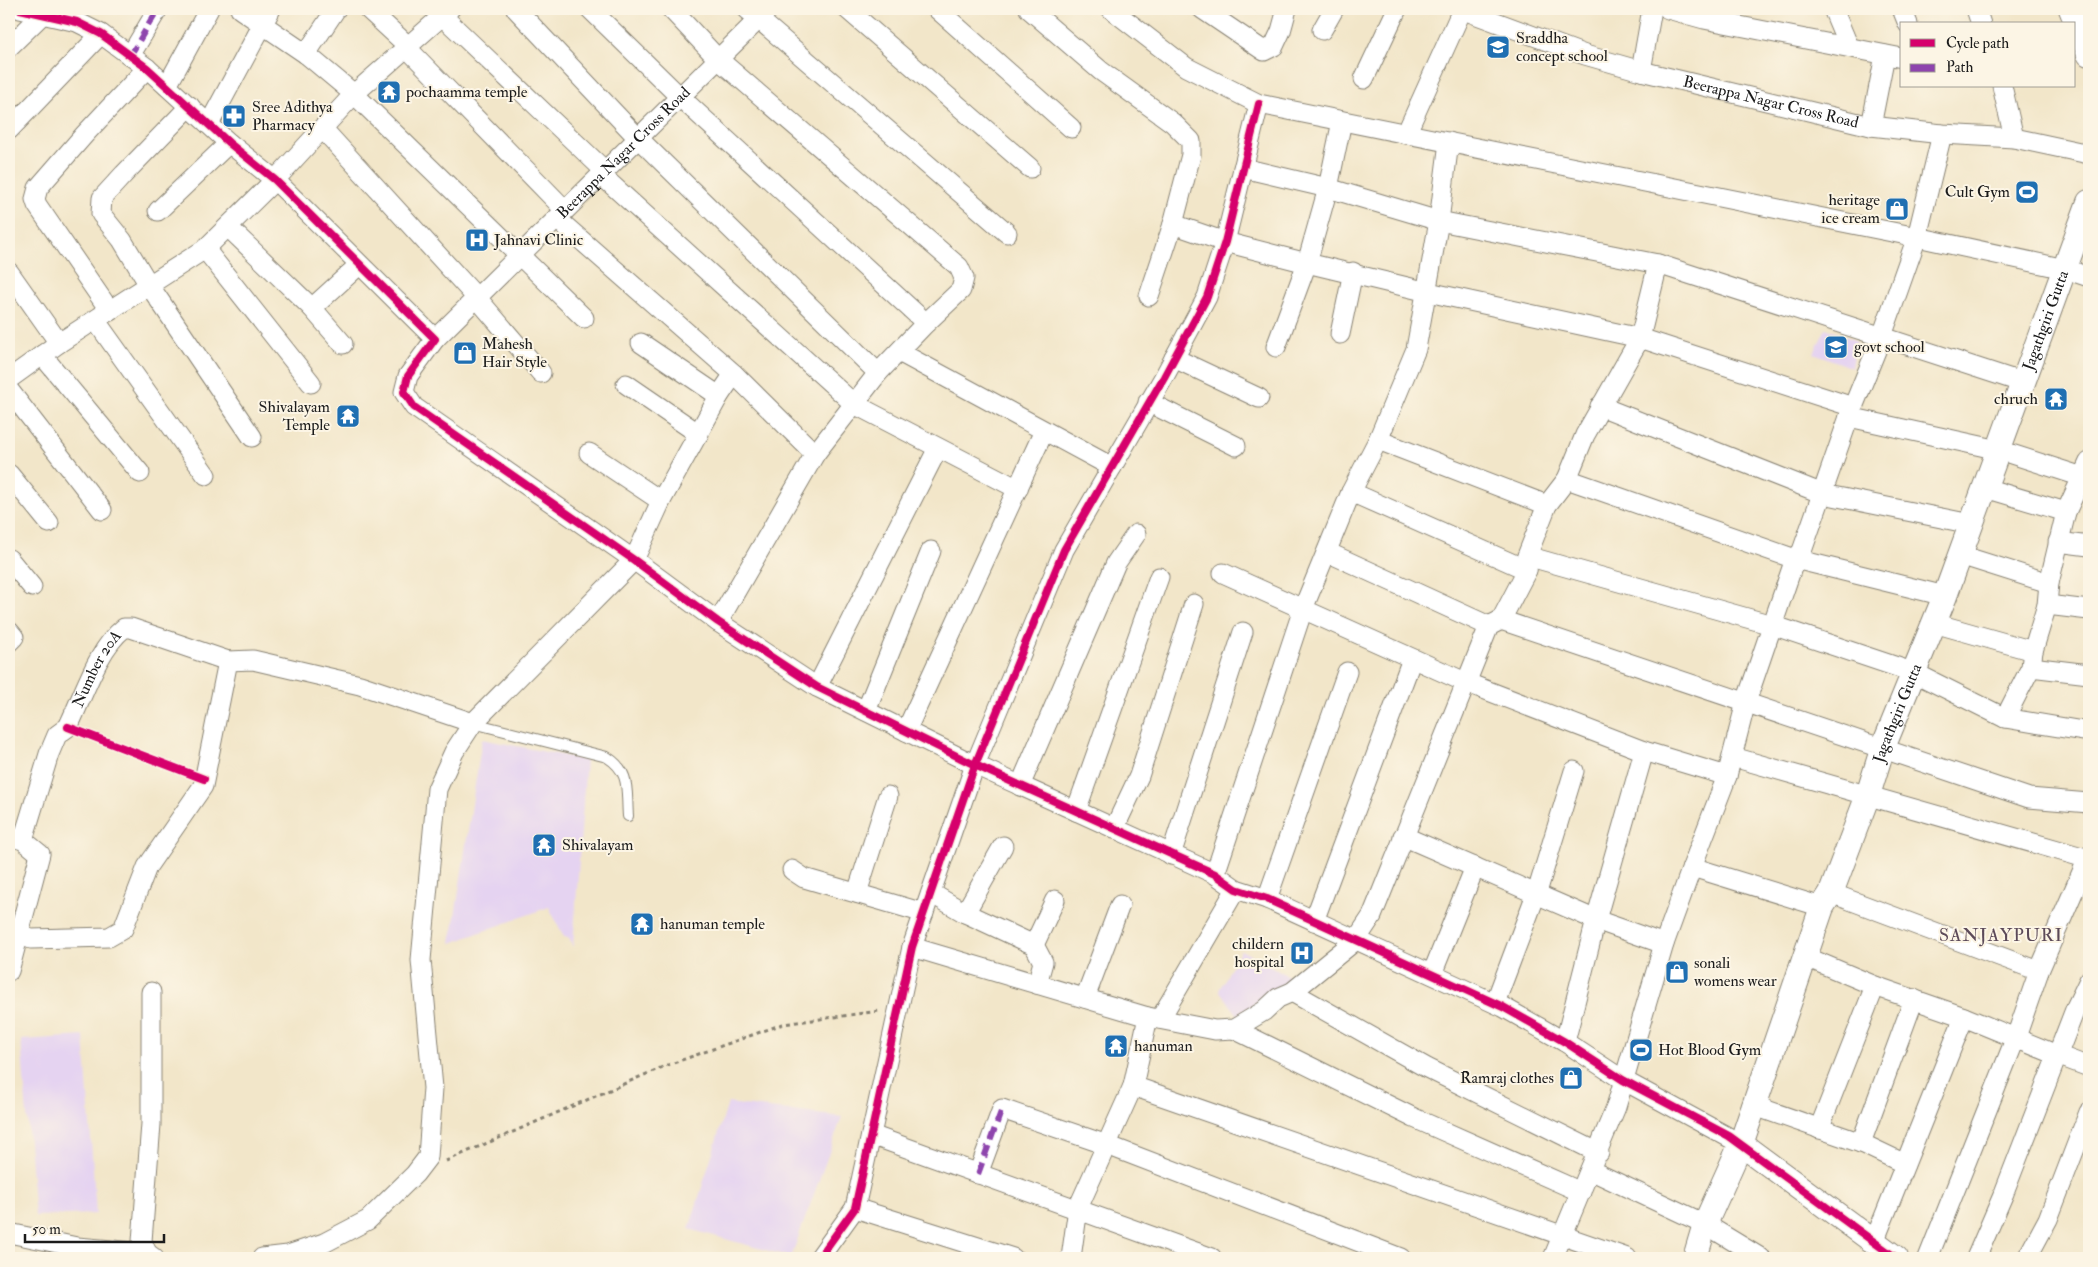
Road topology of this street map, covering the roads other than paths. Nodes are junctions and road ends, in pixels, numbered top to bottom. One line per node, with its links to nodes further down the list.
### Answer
1 (158, 9): 39 (street)
2 (209, 9): 45 (street)
3 (240, 9): 29 (street)
4 (336, 9): 37 (street)
5 (368, 9): 35 (street)
6 (516, 9): 59 (street)
7 (590, 9): 48 (street)
8 (671, 9): 41 (street)
9 (847, 9): 64 (street)
10 (937, 9): 55 (street)
11 (1029, 9): 73 (street)
12 (1111, 9): 49 (street)
13 (1202, 9): 14 (street)
14 (1287, 9)
15 (1334, 9): 32 (street)
16 (1397, 9): 44 (street)
17 (1462, 9): 43 (street, Beerappa Nagar Cross Road); 57 (street)
18 (1652, 9): 43 (street)
19 (1668, 9): 27 (street)
20 (1833, 9): 36 (street)
21 (1902, 9): 30 (street)
22 (1976, 9): 31 (street)
23 (2071, 9): 38 (street)
24 (34, 11): 28 (street); 34 (street)
25 (442, 11): 35 (street); 66 (street)
26 (758, 12): 41 (street, Beerappa Nagar Cross Road); 75 (street)
27 (1706, 14): 36 (street)
28 (82, 16): 33 (street)
29 (266, 17): 37 (street); 52 (street)
30 (1907, 22)
31 (1981, 22)
32 (1322, 30)
33 (101, 34): 39 (street); 56 (street)
34 (9, 46)
35 (407, 46): 47 (street); 71 (street)
36 (1849, 48): 40 (street)
37 (306, 54): 47 (street)
38 (2089, 54)
39 (130, 56): 42 (street)
40 (1893, 56): 53 (street)
41 (718, 59): 48 (street, Beerappa Nagar Cross Road); 94 (street)
42 (147, 68): 45 (street); 92 (street)
43 (1641, 71): 53 (street, Beerappa Nagar Cross Road)
44 (1364, 79)
45 (167, 86): 50 (street)
46 (2002, 88): 60 (street)
47 (354, 94): 54 (street); 79 (street)
48 (680, 97): 59 (street, Beerappa Nagar Cross Road); 94 (street)
49 (1259, 104): 51 (street); 65 (street)
50 (190, 106): 52 (street); 87 (street)
51 (1342, 121): 57 (street); 68 (street)
52 (209, 124): 62 (street)
53 (1871, 126): 58 (street, Beerappa Nagar Cross Road)
54 (322, 128): 67 (street); 90 (street)
55 (1071, 128)
56 (9, 130)
57 (1406, 134): 61 (street)
58 (1942, 134): 60 (street, Beerappa Nagar Cross Road); 76 (street)
59 (638, 138): 66 (street, Beerappa Nagar Cross Road); 107 (street)
60 (2014, 138): 63 (street, Beerappa Nagar Cross Road)
61 (1448, 142): 72 (street); 76 (street)
62 (229, 143): 67 (street); 70 (street)
63 (2089, 154)
64 (1030, 168)
65 (1244, 168): 68 (street); 77 (street)
66 (603, 173): 71 (street, Beerappa Nagar Cross Road); 116 (street)
67 (275, 180): 74 (street); 82 (street)
68 (1328, 188): 72 (street); 80 (street)
69 (2089, 202): 83 (street, Jagathgiri Gutta)
70 (158, 211)
71 (561, 214): 79 (street, Beerappa Nagar Cross Road); 108 (street)
72 (1439, 221): 81 (street); 88 (street)
73 (1173, 224): 77 (street); 89 (street)
74 (228, 227): 78 (street); 91 (street)
75 (1007, 233)
76 (1917, 237): 83 (street); 96 (street)
77 (1226, 242): 80 (street); 105 (street)
78 (205, 248): 87 (street); 110 (street)
79 (520, 255): 90 (street, Beerappa Nagar Cross Road); 93 (street)
80 (1307, 263): 85 (street); 102 (street)
81 (1658, 264): 96 (street); 97 (street)
82 (359, 265): 91 (street); 98 (street)
83 (2065, 269): 86 (street); 111 (street, Jagathgiri Gutta)
84 (9, 272): 100 (street)
85 (1353, 272): 88 (street); 95 (street)
86 (2089, 277)
87 (149, 285): 92 (street); 121 (street)
88 (1428, 292): 97 (street); 122 (street)
89 (1149, 296)
90 (477, 298): 98 (street, Beerappa Nagar Cross Road); 106 (street)
91 (312, 308): 101 (street)
92 (103, 316): 100 (street); 132 (street)
93 (584, 318)
94 (926, 323): 103 (street)
95 (1340, 334)
96 (1882, 336): 111 (street); 118 (street)
97 (1640, 338): 117 (street); 118 (street)
98 (435, 339): 152 (street, Beerappa Nagar Cross Road)
99 (641, 342): 113 (street)
100 (60, 343): 104 (street)
101 (343, 344)
102 (1276, 346)
103 (900, 352): 107 (street); 119 (street)
104 (42, 356): 109 (street); 129 (street)
105 (1174, 358): 114 (street); 115 (street)
106 (541, 373)
107 (878, 373): 116 (street)
108 (734, 374): 113 (street); 127 (street)
109 (10, 378): 140 (street)
110 (311, 383)
111 (2024, 383): 125 (street, Jagathgiri Gutta)
112 (626, 384): 120 (street)
113 (720, 396): 120 (street)
114 (1259, 398)
115 (1148, 402): 123 (street); 128 (street)
116 (854, 404): 124 (street); 127 (street)
117 (1600, 406): 133 (street); 137 (street)
118 (1851, 412): 125 (street); 137 (street)
119 (1044, 431): 128 (street); 135 (street)
120 (699, 434): 138 (street)
121 (252, 437)
122 (1378, 440): 136 (street); 139 (street)
123 (1236, 446)
124 (938, 448): 135 (street); 177 (street)
125 (1998, 450): 130 (street); 134 (street, Jagathgiri Gutta)
126 (589, 453): 138 (street)
127 (815, 454): 163 (street)
128 (1112, 467): 187 (street)
129 (140, 473)
130 (2087, 473): 141 (street)
131 (9, 474): 142 (street)
132 (206, 475)
133 (1567, 479): 139 (street); 151 (street)
134 (1985, 488): 141 (street); 143 (street, Jagathgiri Gutta)
135 (1018, 489): 182 (street)
136 (1352, 492): 148 (street); 153 (street)
137 (1823, 494): 143 (street); 151 (street)
138 (661, 501): 152 (street)
139 (1547, 505): 153 (street)
140 (102, 510)
141 (2066, 512): 145 (street)
142 (49, 523)
143 (1971, 524): 149 (street, Jagathgiri Gutta)
144 (1136, 534): 190 (street)
145 (2058, 542): 146 (street); 156 (street)
146 (2089, 546)
147 (931, 551): 179 (street)
148 (1327, 552): 161 (street); 164 (street)
149 (1960, 555): 156 (street); 158 (street, Jagathgiri Gutta)
150 (9, 559): 157 (street)
151 (1795, 559): 158 (street); 166 (street)
152 (634, 560): 163 (street, Beerappa Nagar Cross Road); 181 (street)
153 (1527, 563): 164 (street); 166 (street)
154 (1223, 573): 161 (street)
155 (1159, 577): 194 (street)
156 (2049, 583): 160 (street)
157 (32, 587)
158 (1945, 596): 165 (street, Jagathgiri Gutta)
159 (1194, 604): 196 (street)
160 (2047, 605): 162 (street); 170 (street)
161 (1303, 609): 171 (street); 205 (street)
162 (2089, 610)
163 (718, 622): 177 (street, Beerappa Nagar Cross Road)
164 (1495, 623): 176 (street); 178 (street)
165 (1934, 623): 170 (street); 174 (street, Jagathgiri Gutta)
166 (1772, 624): 174 (street); 178 (street)
167 (9, 630): 169 (street)
168 (1243, 632): 200 (street)
169 (9, 642)
170 (2032, 659): 175 (street); 180 (street)
171 (1412, 660): 176 (street); 216 (street)
172 (228, 662): 181 (street); 198 (street, Number 20A); 218 (street)
173 (1347, 672): 210 (street)
174 (1915, 673): 180 (street); 184 (street, Jagathgiri Gutta)
175 (2089, 674)
176 (1465, 682): 185 (street); 197 (street)
177 (817, 687): 179 (street, Beerappa Nagar Cross Road)
178 (1746, 702): 184 (street); 186 (street)
179 (866, 711): 182 (street, Beerappa Nagar Cross Road)
180 (2005, 718): 183 (street)
181 (473, 723): 195 (lane); 264 (street)
182 (906, 731): 187 (street, Beerappa Nagar Cross Road)
183 (2089, 732)
184 (1882, 750): 191 (street, Jagathgiri Gutta); 193 (street)
185 (1644, 751): 189 (street); 217 (street)
186 (1733, 757): 189 (street); 191 (street)
187 (975, 765): 190 (street, Beerappa Nagar Cross Road); 207 (street)
188 (1574, 771): 209 (street)
189 (1727, 776): 203 (street)
190 (1020, 786): 194 (street, Beerappa Nagar Cross Road)
191 (1868, 795): 201 (street); 212 (street, Jagathgiri Gutta)
192 (888, 796): 208 (street)
193 (2089, 803)
194 (1076, 811): 196 (street, Beerappa Nagar Cross Road)
195 (628, 816)
196 (1114, 829): 200 (street, Beerappa Nagar Cross Road)
197 (1403, 836): 202 (street); 219 (street)
198 (16, 838): 218 (street)
199 (1003, 846): 215 (street)
200 (1171, 855): 205 (street, Beerappa Nagar Cross Road)
201 (2088, 858): 225 (street)
202 (1475, 867): 209 (street); 226 (street)
203 (1692, 867): 212 (street); 220 (street)
204 (792, 870): 208 (street)
205 (1215, 874): 206 (street, Beerappa Nagar Cross Road)
206 (1236, 889): 210 (street, Beerappa Nagar Cross Road); 237 (street)
207 (930, 893): 214 (street); 215 (street)
208 (857, 894): 214 (street)
209 (1535, 895): 217 (street); 234 (street)
210 (1267, 899): 216 (street, Beerappa Nagar Cross Road)
211 (1056, 900): 221 (street)
212 (1826, 900): 223 (street, Jagathgiri Gutta); 225 (street)
213 (1120, 905): 232 (street)
214 (924, 913): 222 (street)
215 (965, 913): 221 (street)
216 (1314, 920): 219 (street, Beerappa Nagar Cross Road)
217 (1596, 920): 220 (street); 240 (street)
218 (13, 933): 224 (street)
219 (1356, 940): 226 (street, Beerappa Nagar Cross Road); 231 (street)
220 (1664, 944): 243 (street)
221 (1034, 945): 228 (street)
222 (912, 947): 228 (street); 248 (street)
223 (1806, 957): 229 (street); 245 (street, Jagathgiri Gutta)
224 (9, 971)
225 (2039, 971): 239 (street)
226 (1432, 974): 234 (street, Beerappa Nagar Cross Road)
227 (2089, 980): 235 (street)
228 (1037, 984): 232 (street)
229 (1875, 986): 233 (street); 247 (street)
230 (151, 992): 263 (street)
231 (1292, 992): 238 (street); 252 (street)
232 (1085, 998): 237 (street)
233 (1914, 1000): 236 (street); 249 (street)
234 (1495, 1003): 240 (street, Beerappa Nagar Cross Road)
235 (2082, 1010): 241 (street)
236 (1964, 1017): 239 (street); 253 (street)
237 (1154, 1018): 238 (street); 244 (street)
238 (1234, 1029): 256 (street)
239 (2016, 1037): 241 (street); 275 (street)
240 (1565, 1042): 243 (street, Beerappa Nagar Cross Road)
241 (2057, 1055): 242 (street); 276 (street)
242 (2089, 1067)
243 (1623, 1080): 250 (street, Beerappa Nagar Cross Road); 252 (street)
244 (1133, 1086): 251 (street); 261 (street)
245 (1752, 1105): 247 (street); 250 (street, Jagathgiri Gutta)
246 (2089, 1112): 277 (street)
247 (1819, 1129): 249 (street)
248 (871, 1135): 255 (street); 257 (street)
249 (1861, 1143): 253 (street)
250 (1740, 1144): 259 (street, Jagathgiri Gutta); 262 (street)
251 (1107, 1145): 255 (street); 258 (street); 269 (street)
252 (1598, 1153): 254 (street)
253 (1905, 1164): 262 (street)
254 (1590, 1170): 256 (street); 259 (street)
255 (978, 1174): 258 (street)
256 (1581, 1192): 261 (street)
257 (855, 1208): 265 (street); 266 (street)
258 (1078, 1208): 267 (street); 268 (street)
259 (1705, 1224): 272 (street, Jagathgiri Gutta); 273 (street)
260 (9, 1233): 263 (street)
261 (1561, 1236): 270 (street); 271 (street)
262 (1874, 1242): 274 (street)
263 (149, 1257)
264 (262, 1258)
265 (822, 1258)
266 (1013, 1258)
267 (1071, 1258)
268 (1212, 1258)
269 (1401, 1258)
270 (1553, 1258)
271 (1627, 1258)
272 (1695, 1258)
273 (1761, 1258)
274 (1896, 1258)
275 (1928, 1258)
276 (1976, 1258)
277 (2027, 1258)

